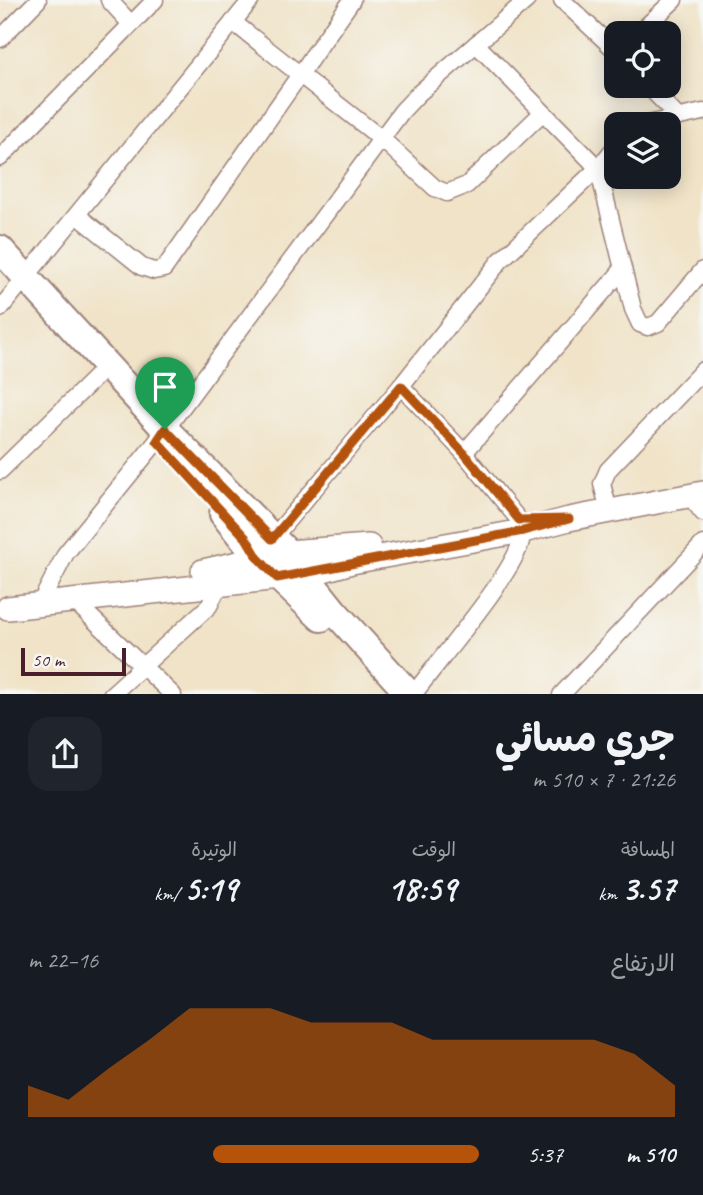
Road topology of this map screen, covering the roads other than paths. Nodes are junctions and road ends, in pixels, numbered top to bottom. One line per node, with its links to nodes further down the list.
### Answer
1 (38, 0): 12 (street)
2 (109, 0): 11 (street)
3 (155, 0): 11 (street)
4 (251, 0): 10 (street)
5 (352, 0): 15 (street)
6 (527, 0): 14 (street)
7 (562, 0): 13 (street)
8 (674, 0): 9 (street)
9 (652, 21)
10 (233, 22): 15 (street); 25 (street)
11 (130, 23): 22 (street)
12 (0, 39)
13 (604, 40)
14 (476, 44): 19 (street); 21 (street)
15 (300, 72): 21 (street); 25 (street)
16 (660, 98): 17 (street)
17 (673, 112)
18 (703, 112): 20 (street)
19 (542, 113): 21 (street); 24 (street)
20 (681, 114)
21 (383, 140): 34 (street)
22 (0, 158)
23 (604, 161): 24 (street)
24 (598, 168): 27 (street); 33 (street)
25 (77, 215): 29 (street)
26 (0, 249): 29 (main road)
27 (623, 269): 28 (street); 35 (street)
28 (703, 270)
29 (15, 278): 30 (street); 32 (main road); 34 (main road)
30 (0, 309)
31 (703, 370): 38 (street)
32 (97, 376): 34 (main road); 36 (street)
33 (401, 386): 35 (street); 41 (street)
34 (161, 435): 41 (main road); 45 (street)
35 (464, 453): 39 (street)
36 (0, 470)
37 (698, 500): 38 (main road)
38 (609, 511): 39 (main road)
39 (521, 526): 41 (main road); 42 (main road); 53 (street)
40 (703, 544): 54 (street)
41 (272, 550): 42 (main road); 43 (main road); 45 (main road)
42 (306, 575): 43 (main road); 52 (main road)
43 (277, 578): 44 (main road); 51 (main road)
44 (220, 583): 46 (main road); 48 (street)
45 (44, 596): 47 (main road)
46 (74, 601): 47 (main road); 48 (street)
47 (2, 609)
48 (144, 664): 49 (street); 50 (street)
49 (112, 694)
50 (172, 694)
51 (391, 694)
52 (411, 694)
53 (413, 694)
54 (562, 694)

